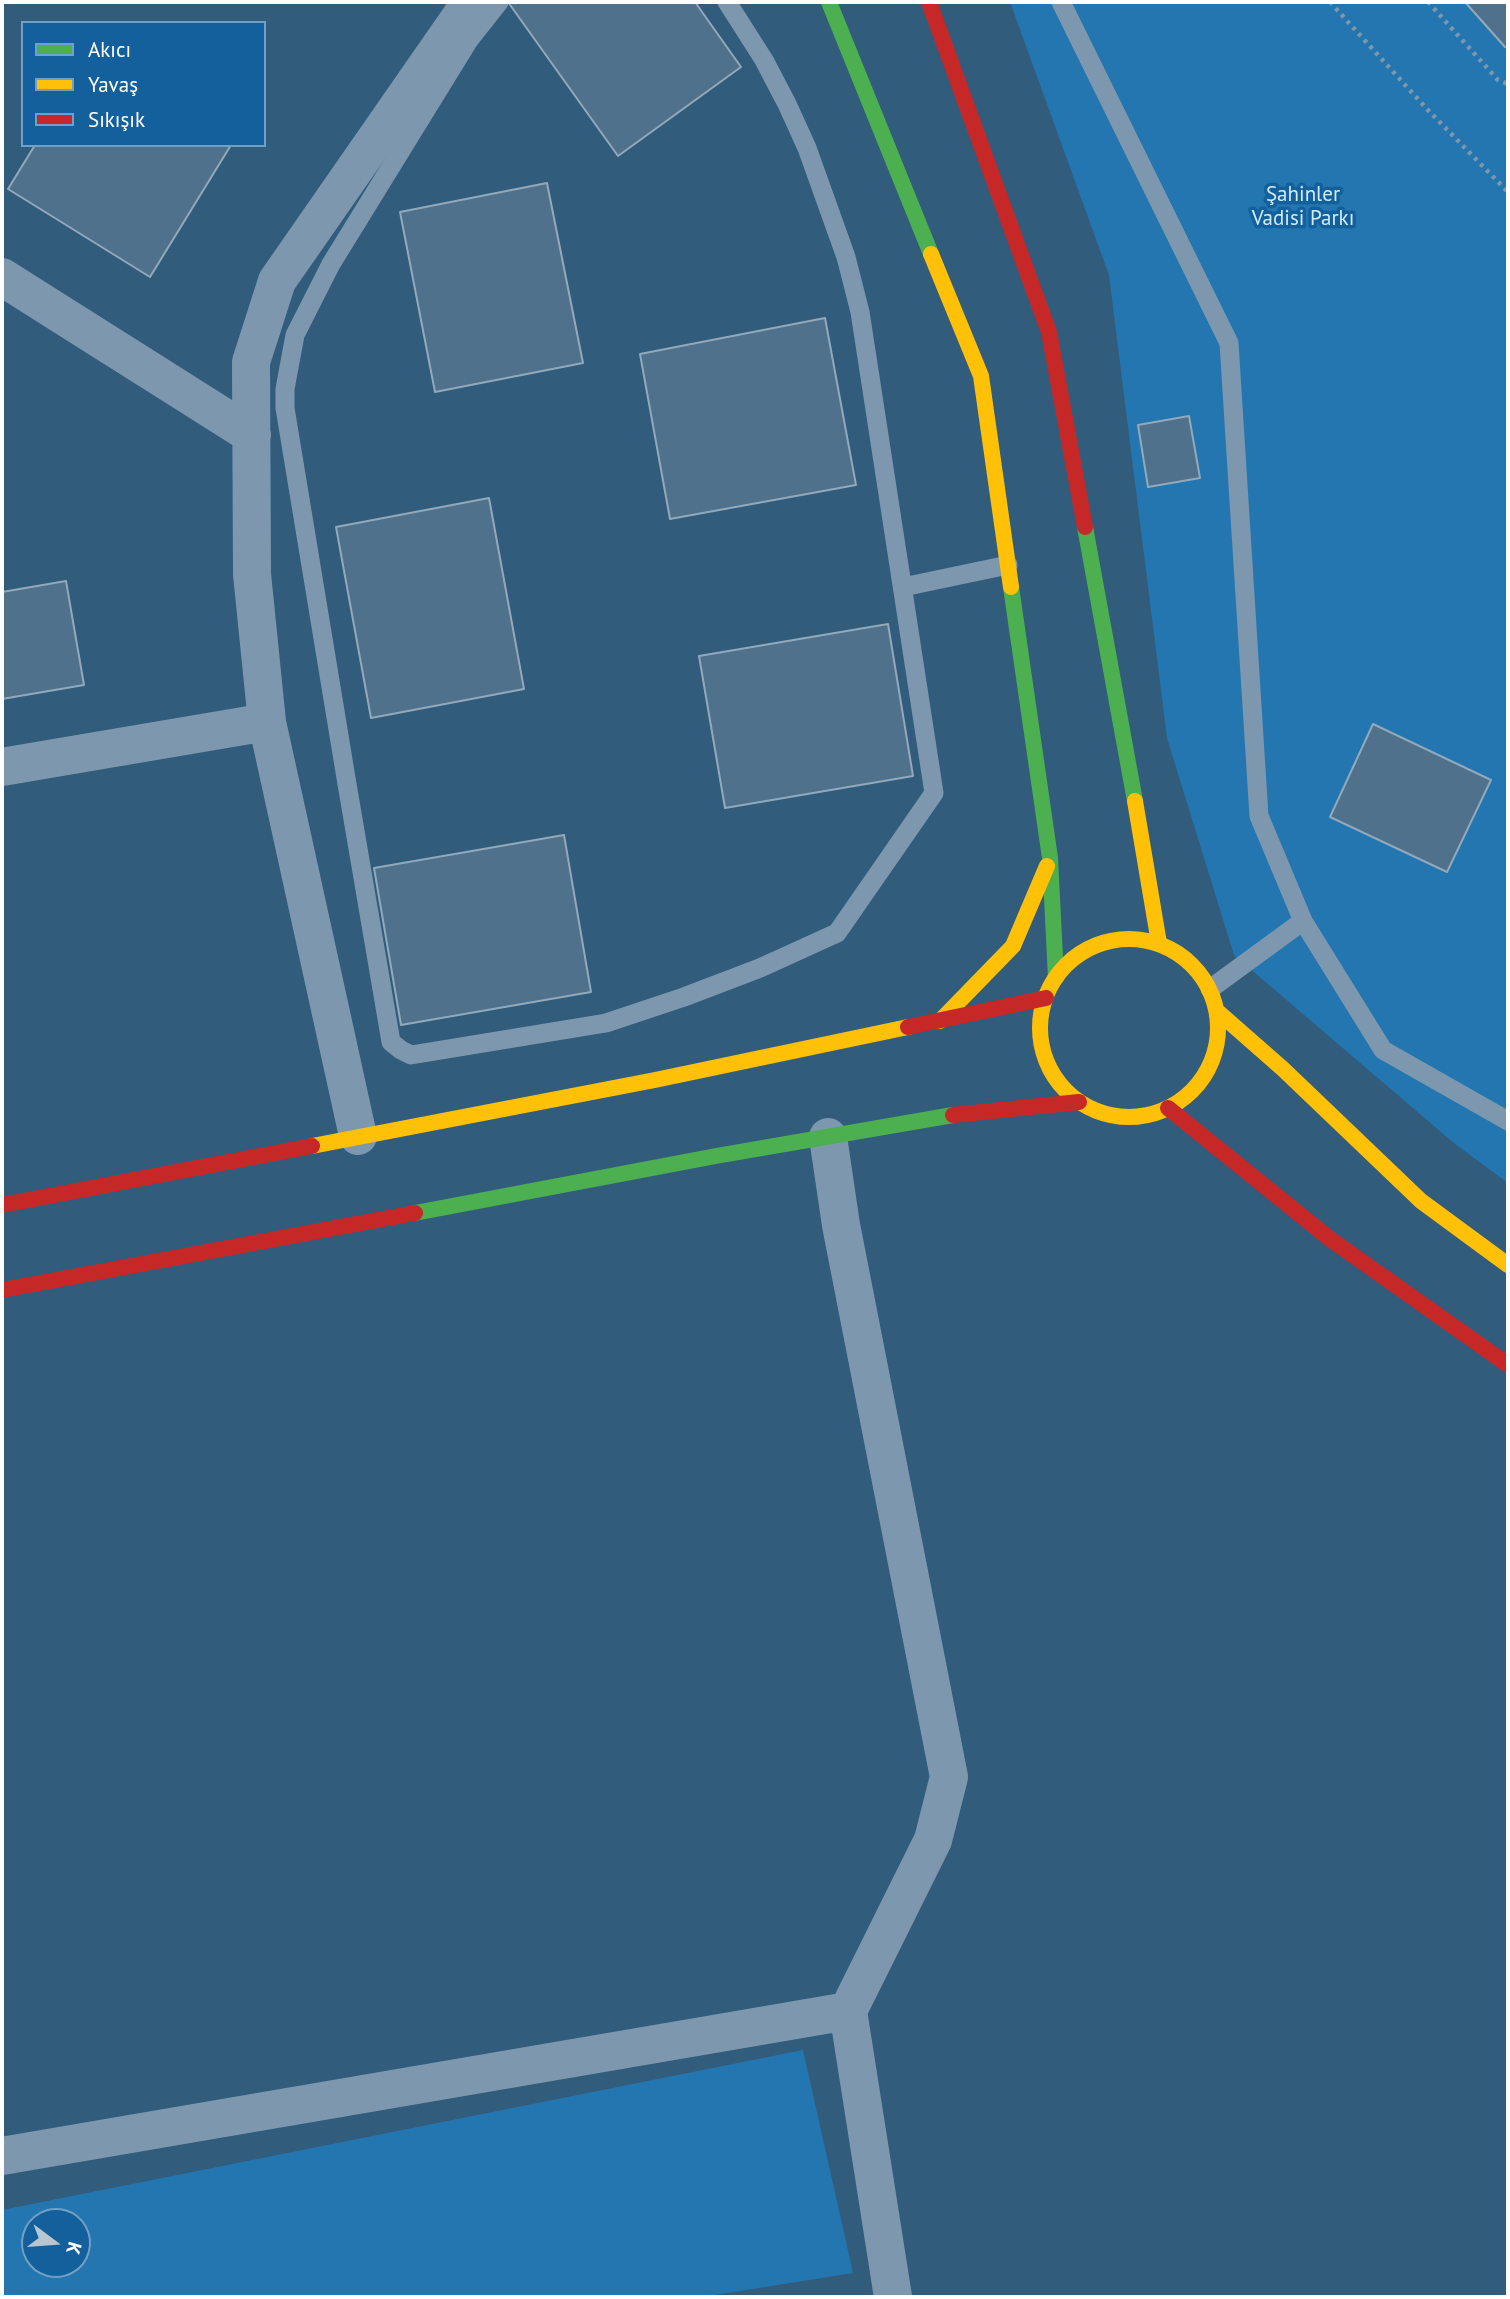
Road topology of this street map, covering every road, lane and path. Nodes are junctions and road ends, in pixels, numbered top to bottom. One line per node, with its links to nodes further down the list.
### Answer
1 (471, 2): 12 (street)
2 (499, 2): 14 (lane)
3 (727, 2): 14 (lane)
4 (829, 2): 13 (street)
5 (929, 2): 19 (street)
6 (1061, 2): 18 (lane)
7 (1330, 2): 10 (path)
8 (1428, 2): 9 (path)
9 (1508, 84)
10 (1508, 192)
11 (2, 278): 12 (street)
12 (252, 435): 15 (street)
13 (1008, 565): 14 (lane); 17 (street)
14 (902, 587)
15 (267, 722): 16 (street); 28 (street)
16 (2, 767)
17 (1050, 858): 20 (street); 24 (street)
18 (1303, 921): 21 (lane); 27 (lane)
19 (1159, 943): 20 (street); 21 (street)
20 (1056, 978): 22 (street)
21 (1210, 989): 23 (street)
22 (1046, 999): 24 (street); 25 (street)
23 (1217, 1011): 26 (street); 31 (street)
24 (940, 1021): 28 (street)
25 (1079, 1102): 26 (street); 29 (street)
26 (1168, 1108): 33 (street)
27 (1508, 1121)
28 (358, 1136): 30 (street)
29 (828, 1138): 32 (street); 34 (street)
30 (2, 1205)
31 (1508, 1265)
32 (2, 1290)
33 (1508, 1365)
34 (848, 2011): 35 (street); 36 (street)
35 (2, 2156)
36 (893, 2297)

